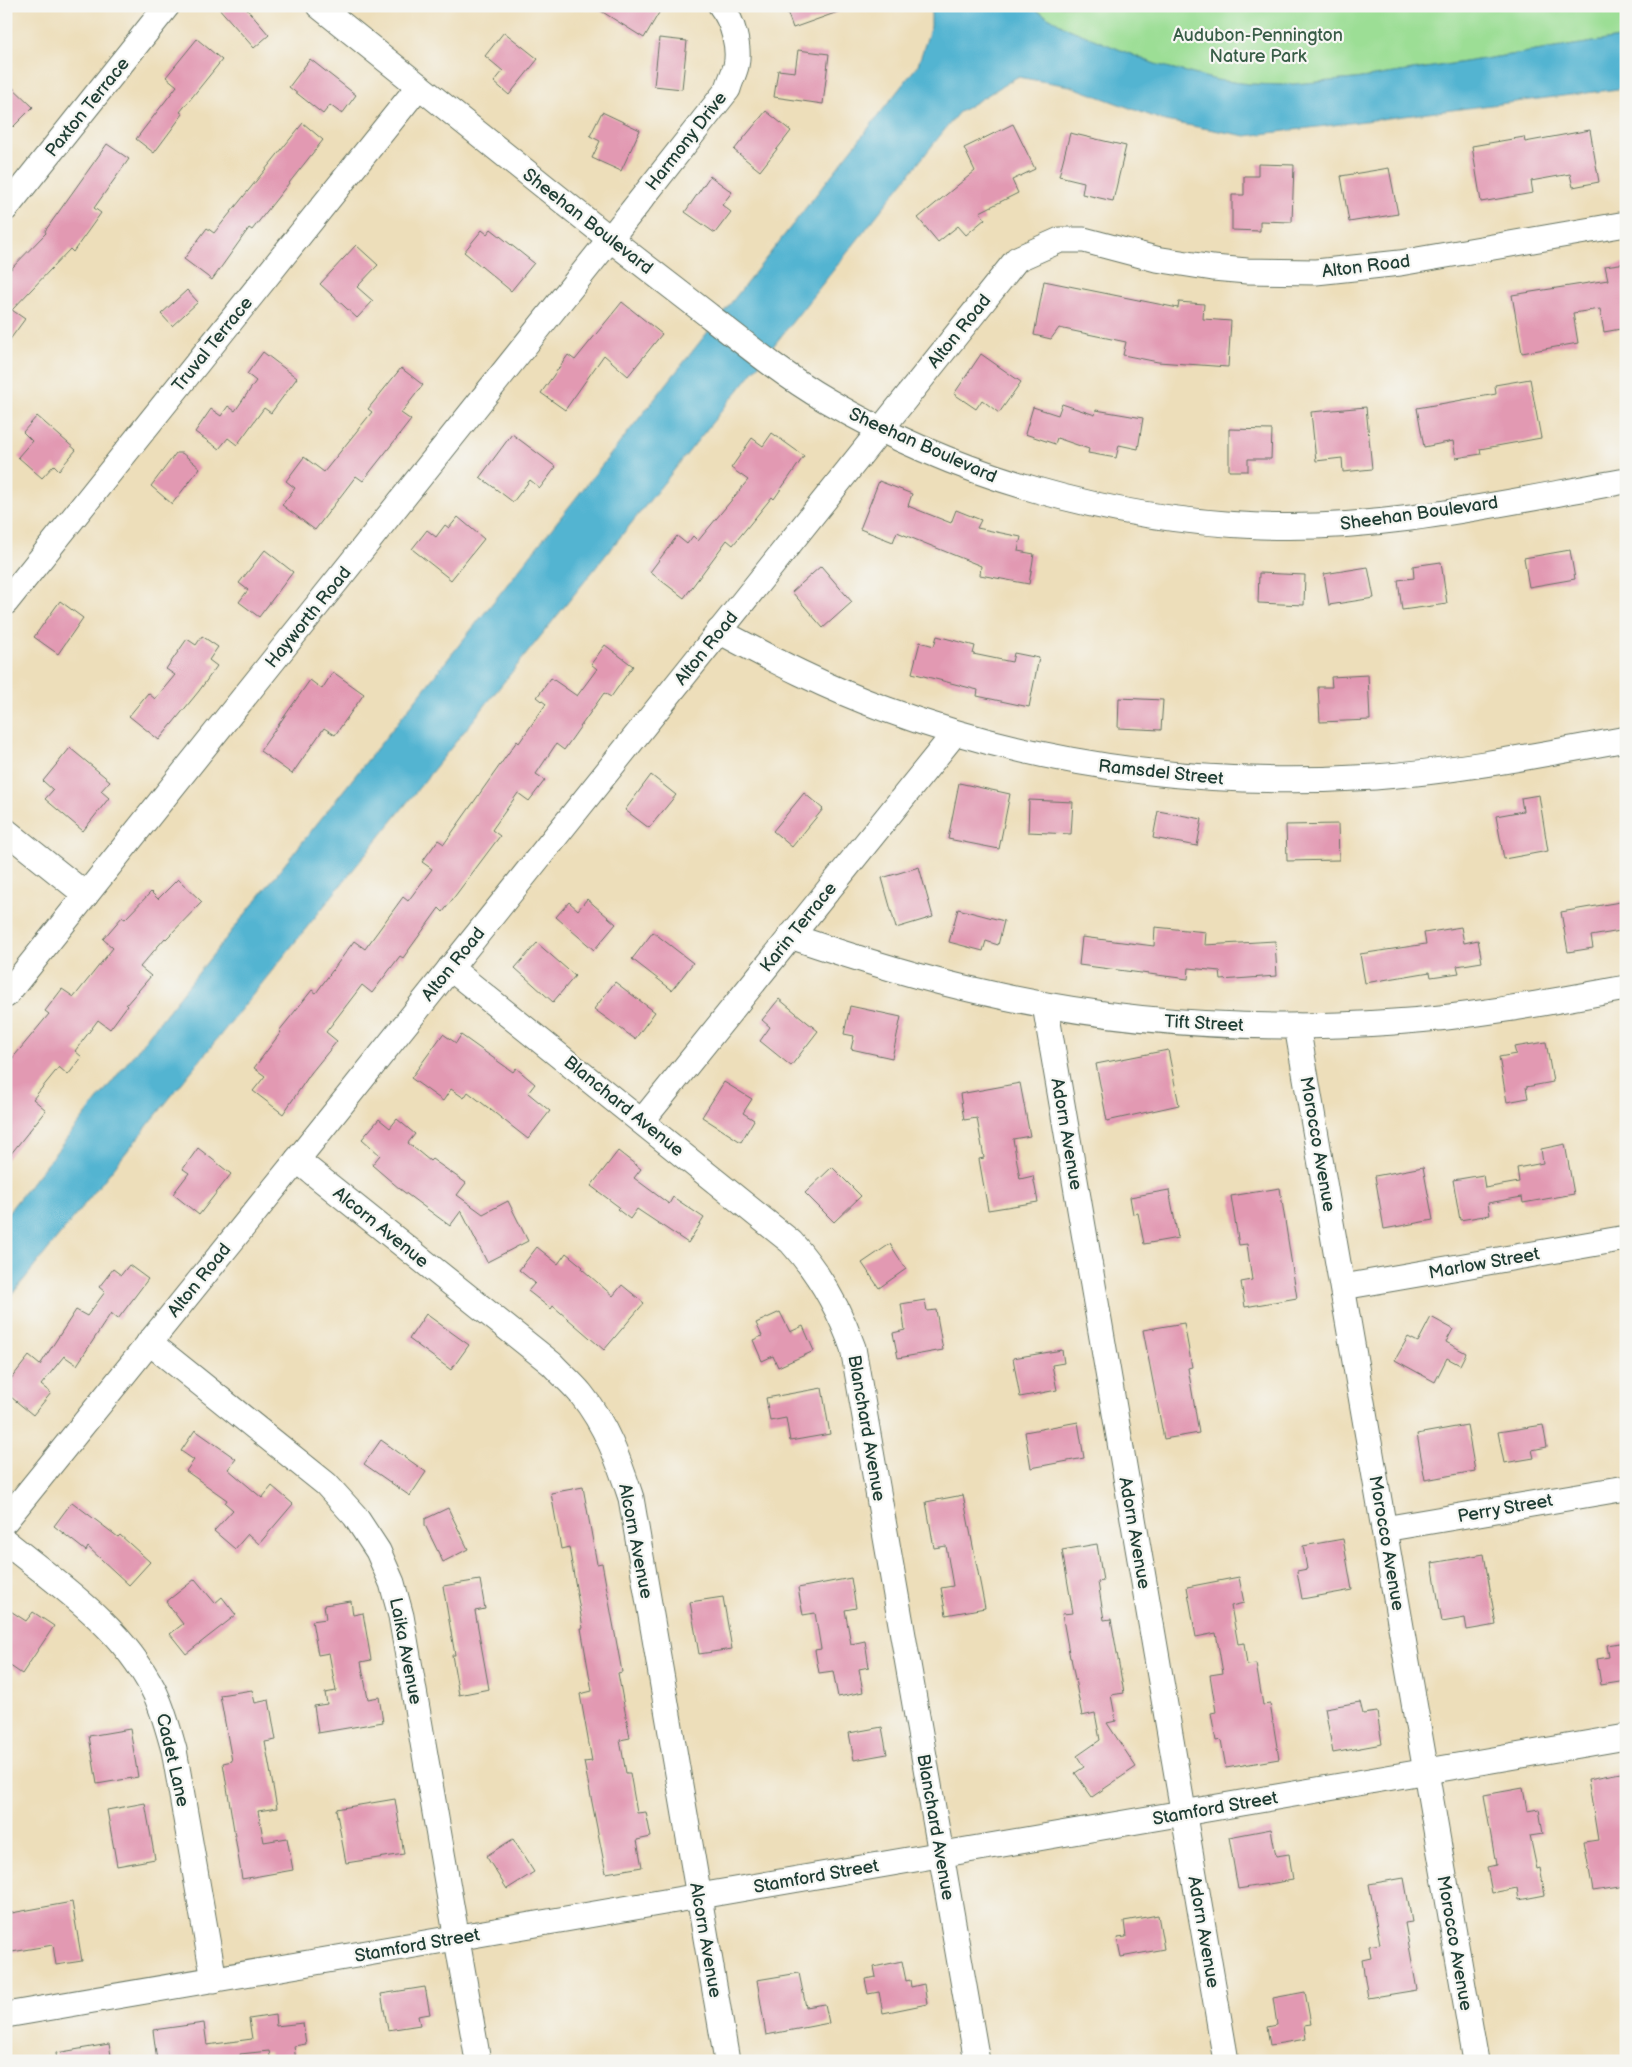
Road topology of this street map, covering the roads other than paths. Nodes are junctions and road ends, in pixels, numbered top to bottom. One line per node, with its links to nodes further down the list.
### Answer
1 (167, 6): 5 (street, Paxton Terrace)
2 (319, 6): 4 (street, Sheehan Boulevard)
3 (721, 6): 7 (street, Harmony Drive)
4 (419, 86): 7 (street, Sheehan Boulevard); 10 (street, Truval Terrace)
5 (6, 208)
6 (1626, 224): 8 (street, Alton Road)
7 (610, 239): 8 (street, Sheehan Boulevard); 15 (street, Hayworth Road)
8 (880, 430): 9 (street, Sheehan Boulevard); 11 (street, Alton Road)
9 (1626, 481)
10 (6, 602)
11 (719, 632): 12 (street, Ramsdel Street); 17 (street, Alton Road)
12 (955, 733): 13 (street, Ramsdel Street); 16 (street, Karin Terrace)
13 (1626, 739)
14 (6, 831): 15 (street)
15 (86, 895): 19 (street, Hayworth Road)
16 (790, 936): 20 (street, Tift Street); 22 (street, Karin Terrace)
17 (450, 968): 22 (street, Blanchard Avenue); 23 (street, Alton Road)
18 (1626, 988): 21 (street, Tift Street)
19 (6, 995)
20 (1044, 1005): 21 (street, Tift Street); 33 (street, Adorn Avenue)
21 (1298, 1026): 25 (street, Morocco Avenue)
22 (642, 1121): 34 (street, Blanchard Avenue)
23 (297, 1160): 26 (street, Alton Road); 35 (street, Alcorn Avenue)
24 (1626, 1238): 25 (street, Marlow Street)
25 (1342, 1287): 29 (street, Morocco Avenue)
26 (149, 1342): 28 (street, Alton Road); 36 (street, Laika Avenue)
27 (1626, 1488): 29 (street, Perry Street)
28 (6, 1520)
29 (1384, 1529): 32 (street, Morocco Avenue)
30 (6, 1542): 37 (street, Cadet Lane)
31 (1626, 1737): 32 (street, Stamford Street)
32 (1426, 1772): 33 (street, Stamford Street); 43 (street, Morocco Avenue)
33 (1183, 1813): 34 (street, Stamford Street); 42 (street, Adorn Avenue)
34 (941, 1855): 35 (street, Stamford Street); 41 (street, Blanchard Avenue)
35 (699, 1896): 36 (street, Stamford Street); 40 (street, Alcorn Avenue)
36 (457, 1938): 37 (street, Stamford Street); 39 (street, Laika Avenue)
37 (214, 1980): 38 (street, Stamford Street)
38 (6, 2015)
39 (478, 2061)
40 (727, 2061)
41 (977, 2061)
42 (1226, 2061)
43 (1476, 2061)

